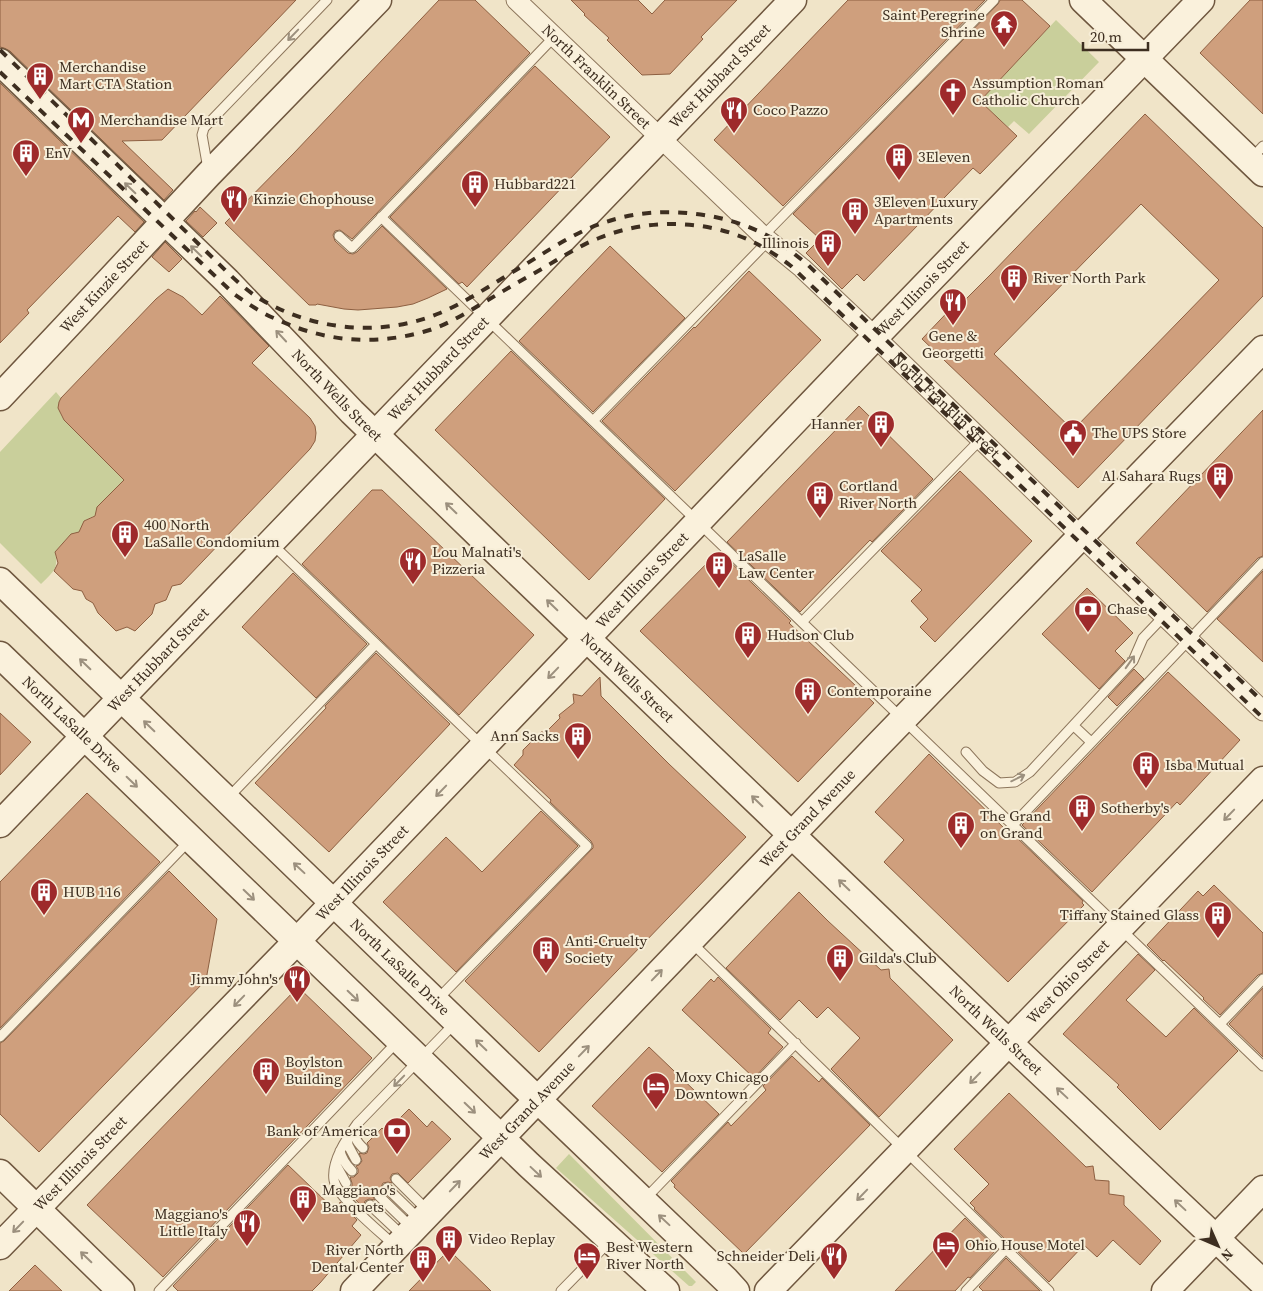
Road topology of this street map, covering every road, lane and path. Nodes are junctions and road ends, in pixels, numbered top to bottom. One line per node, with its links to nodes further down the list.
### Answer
1 (327, 0): 13 (lane, one-way to 13)
2 (378, 0): 13 (main road, West Kinzie Street)
3 (516, 0): 8 (street, North Franklin Street)
4 (793, 0): 11 (main road, West Hubbard Street)
5 (994, 0): 17 (lane)
6 (1083, 0): 9 (main road)
7 (1201, 0): 9 (main road, West Illinois Street)
8 (554, 37): 11 (street, North Franklin Street); 14 (lane)
9 (1144, 58): 12 (main road); 19 (main road, West Illinois Street)
10 (0, 62): 15 (main road, North Wells Street, one-way to 10)
11 (660, 138): 17 (street, North Franklin Street); 18 (main road, West Hubbard Street)
12 (1259, 160)
13 (208, 175): 15 (main road, West Kinzie Street)
14 (381, 217): 16 (lane); 18 (lane)
15 (166, 222): 21 (main road, West Kinzie Street); 23 (main road, North Wells Street, one-way to 15)
16 (340, 236)
17 (766, 239): 19 (street, North Franklin Street); 22 (lane)
18 (486, 318): 22 (lane); 23 (main road, West Hubbard Street)
19 (875, 337): 24 (street, North Franklin Street); 25 (main road, West Illinois Street)
20 (1263, 349): 26 (main road, West Grand Avenue)
21 (0, 397)
22 (593, 421): 25 (lane)
23 (375, 434): 27 (main road, West Hubbard Street); 32 (main road, North Wells Street, one-way to 23)
24 (980, 440): 26 (street, North Franklin Street); 31 (lane)
25 (698, 522): 31 (lane); 32 (main road, West Illinois Street)
26 (1081, 536): 30 (street, North Franklin Street); 38 (main road, West Grand Avenue)
27 (270, 543): 34 (lane); 36 (main road, West Hubbard Street)
28 (1263, 562): 33 (lane)
29 (0, 581): 36 (main road, North LaSalle Drive, one-way to 29)
30 (1164, 616): 33 (street, North Franklin Street); 39 (lane, one-way to 30)
31 (802, 622): 38 (lane)
32 (587, 638): 42 (main road, West Illinois Street, one-way to 42); 48 (main road, North Wells Street, one-way to 32)
33 (1189, 640): 37 (street, North Franklin Street); 41 (lane)
34 (376, 644): 42 (lane); 45 (lane)
35 (0, 655): 40 (main road, North LaSalle Drive)
36 (121, 698): 40 (main road, West Hubbard Street); 45 (main road, North LaSalle Drive, one-way to 36)
37 (1263, 711)
38 (903, 720): 47 (lane); 48 (main road, West Grand Avenue)
39 (1074, 726): 41 (lane); 43 (lane, one-way to 39)
40 (84, 736): 46 (main road, West Hubbard Street); 49 (main road, North LaSalle Drive, one-way to 49)
41 (1091, 742): 47 (lane)
42 (484, 746): 50 (main road, West Illinois Street, one-way to 50); 55 (lane)
43 (966, 752)
44 (1263, 780): 51 (main road, West Ohio Street, one-way to 51)
45 (226, 800): 50 (main road, North LaSalle Drive, one-way to 45)
46 (0, 824)
47 (1013, 825): 51 (lane)
48 (792, 835): 53 (main road, West Grand Avenue); 60 (main road, North Wells Street, one-way to 48)
49 (191, 839): 52 (main road, North LaSalle Drive, one-way to 52); 58 (lane)
50 (334, 902): 52 (main road, West Illinois Street); 55 (main road, North LaSalle Drive)
51 (1120, 928): 57 (lane); 60 (main road, West Ohio Street)
52 (297, 941): 59 (main road, North LaSalle Drive, one-way to 59); 82 (main road, West Illinois Street, one-way to 82)
53 (690, 941): 61 (lane); 64 (main road, West Grand Avenue, one-way to 53)
54 (1263, 979): 57 (lane)
55 (436, 1001): 56 (main road, North LaSalle Drive)
56 (457, 1021): 62 (lane); 64 (main road, North LaSalle Drive, one-way to 56)
57 (1220, 1024): 63 (lane)
58 (0, 1038)
59 (399, 1040): 62 (main road, North LaSalle Drive); 90 (lane)
60 (1009, 1043): 69 (main road, West Ohio Street, one-way to 69); 84 (main road, North Wells Street, one-way to 60)
61 (796, 1044): 69 (lane); 80 (lane)
62 (420, 1060): 65 (lane, one-way to 65); 67 (main road, North LaSalle Drive, one-way to 67)
63 (1263, 1066)
64 (538, 1099): 67 (main road, West Grand Avenue); 80 (main road, North LaSalle Drive)
65 (357, 1124): 66 (lane); 68 (lane)
66 (347, 1138): 70 (lane); 71 (lane)
67 (502, 1138): 83 (main road, West Grand Avenue, one-way to 67); 85 (main road, North LaSalle Drive, one-way to 85)
68 (363, 1148)
69 (905, 1150): 87 (lane); 95 (main road, West Ohio Street, one-way to 95)
70 (340, 1151): 72 (lane); 73 (lane)
71 (356, 1160)
72 (336, 1165): 76 (lane); 83 (lane)
73 (352, 1171)
74 (0, 1173): 82 (main road)
75 (396, 1179): 83 (lane)
76 (346, 1183)
77 (387, 1188): 83 (lane)
78 (1263, 1189): 84 (main road)
79 (379, 1196): 83 (lane)
80 (643, 1201): 94 (main road, North LaSalle Drive, one-way to 80)
81 (370, 1205): 83 (lane)
82 (36, 1208): 86 (main road, West Illinois Street, one-way to 86); 89 (main road, one-way to 82)
83 (413, 1230): 91 (main road, West Grand Avenue)
84 (1216, 1238): 88 (main road, North Wells Street); 98 (main road)
85 (611, 1241): 92 (lane); 93 (main road, North LaSalle Drive)
86 (0, 1246)
87 (1006, 1249): 96 (lane); 97 (lane)
88 (1263, 1283)
89 (121, 1291)
90 (159, 1291)
91 (354, 1291)
92 (561, 1291)
93 (666, 1291)
94 (736, 1291)
95 (768, 1291)
96 (966, 1291)
97 (1048, 1291)
98 (1165, 1291)

